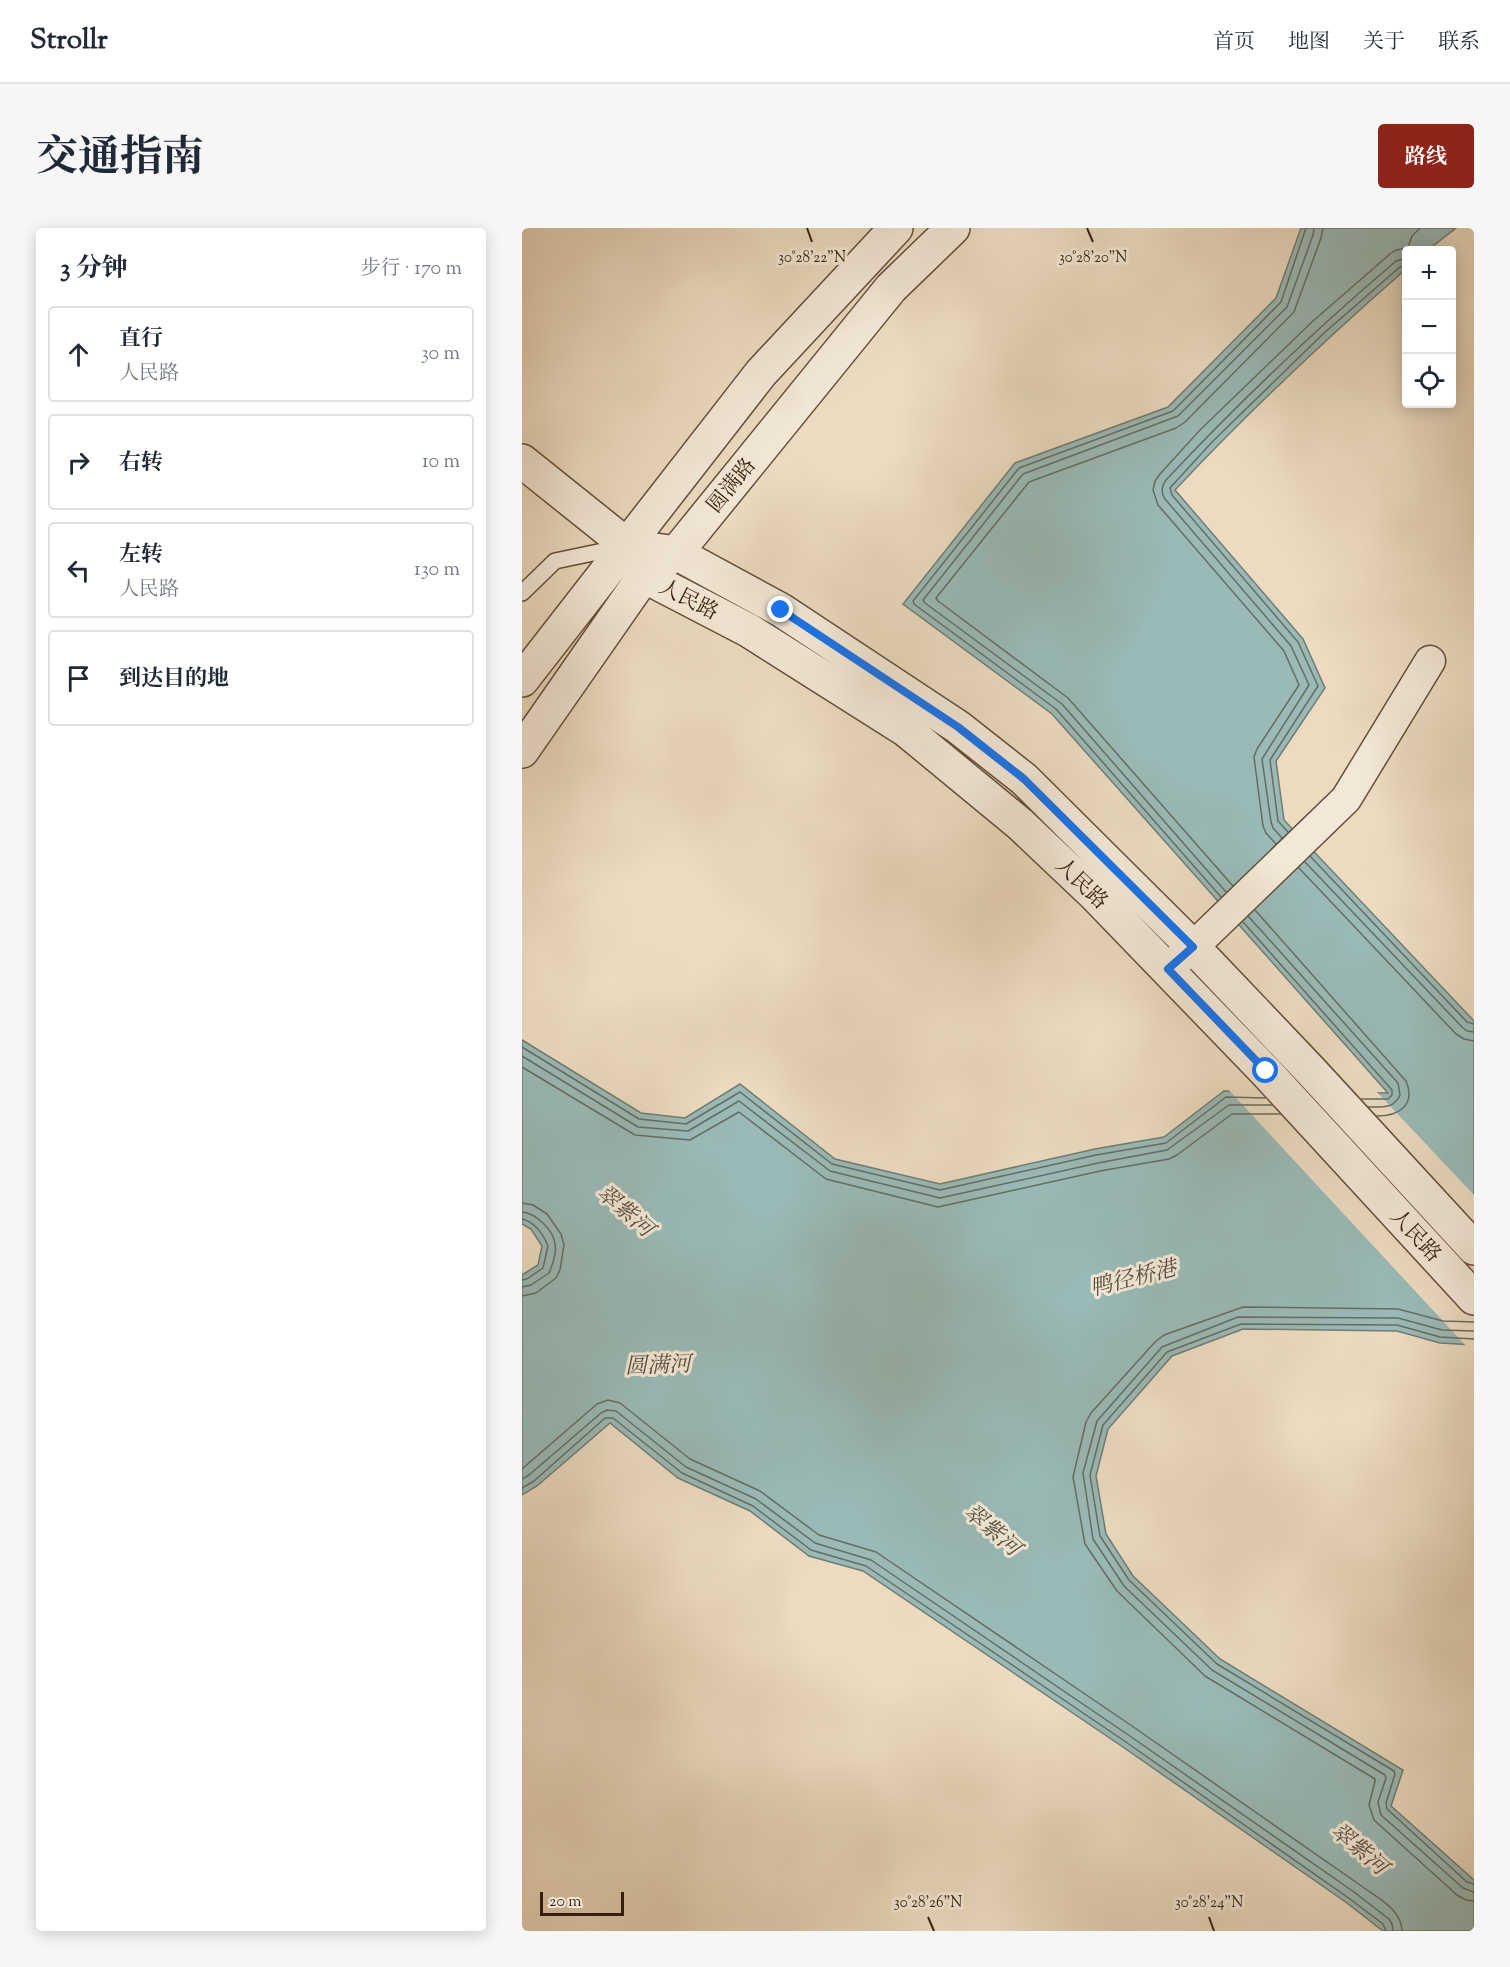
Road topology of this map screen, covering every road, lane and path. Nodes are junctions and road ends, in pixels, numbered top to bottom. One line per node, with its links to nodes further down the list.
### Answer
1 (896, 228): 4 (street, 圆满路)
2 (953, 228): 5 (street, 圆满路)
3 (522, 461): 4 (street, 人民路)
4 (628, 546): 5 (street, 人民路); 6 (street, 人民路); 7 (lane); 9 (street, 圆满路)
5 (676, 553): 6 (street, 圆满路); 11 (street, 人民路)
6 (644, 576): 10 (street, 圆满路); 12 (street, 人民路)
7 (522, 593)
8 (1430, 661): 11 (street)
9 (522, 680)
10 (522, 751)
11 (1193, 947): 12 (street); 13 (street, 人民路)
12 (1168, 969): 14 (street, 人民路)
13 (1474, 1248)
14 (1474, 1298)

